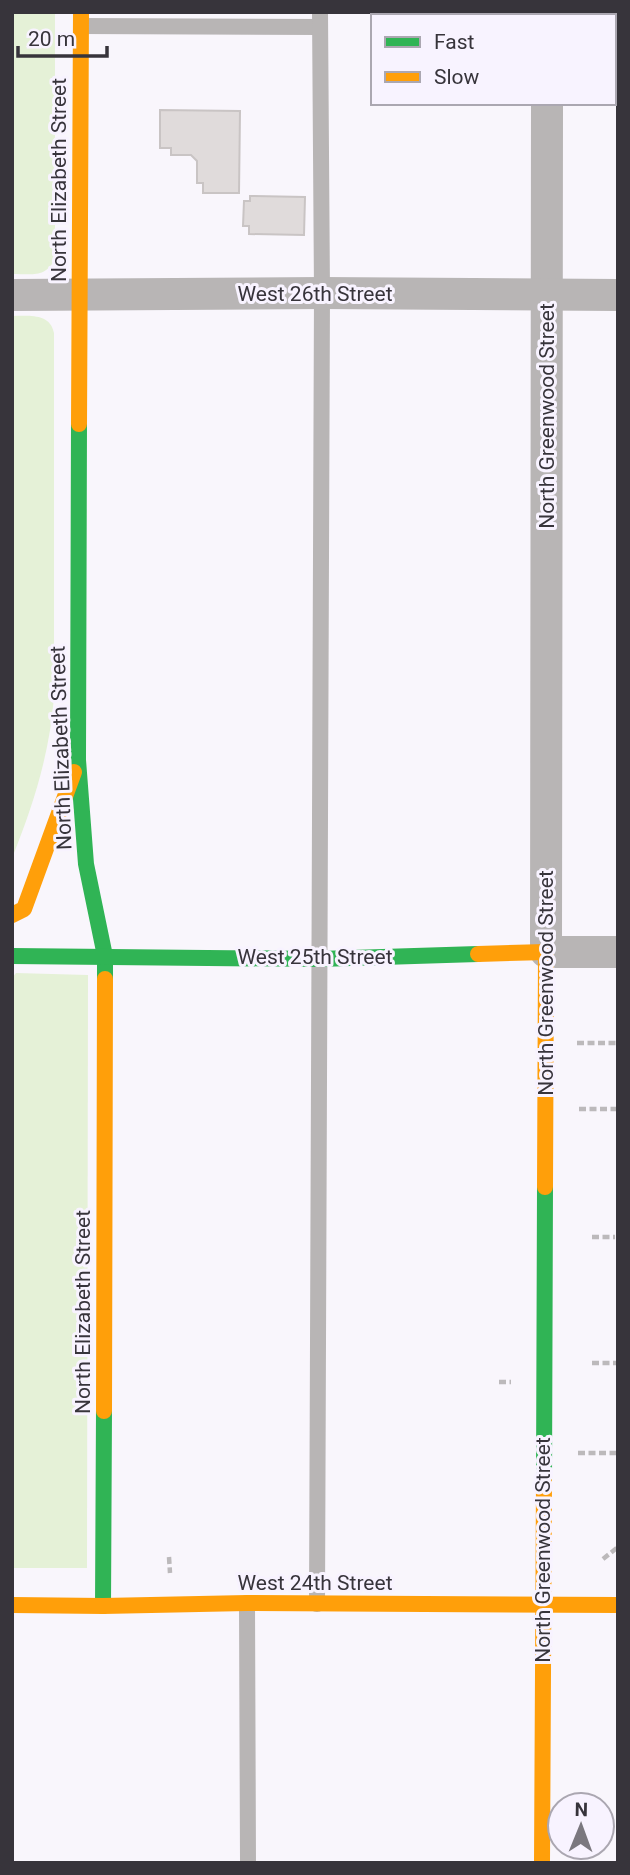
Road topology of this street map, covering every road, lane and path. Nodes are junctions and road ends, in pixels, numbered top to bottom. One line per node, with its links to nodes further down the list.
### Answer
1 (81, 19): 2 (lane); 6 (main road, North Elizabeth Street)
2 (320, 20): 4 (lane)
3 (547, 105): 8 (street, North Greenwood Street)
4 (321, 293): 6 (street, West 26th Street); 8 (street, West 26th Street); 15 (lane)
5 (12, 295): 6 (street, West 26th Street)
6 (80, 295): 9 (main road, North Elizabeth Street)
7 (618, 295): 8 (street, West 26th Street)
8 (547, 296): 11 (street, North Greenwood Street)
9 (78, 760): 10 (main road); 14 (main road, North Elizabeth Street)
10 (12, 915)
11 (546, 952): 12 (street, West 25th Street); 15 (main road, West 25th Street); 33 (main road, North Greenwood Street)
12 (618, 952)
13 (12, 956): 14 (main road, West 25th Street)
14 (105, 956): 15 (main road, West 25th Street); 35 (main road, North Elizabeth Street)
15 (319, 959): 31 (lane)
16 (572, 1042): 17 (path)
17 (618, 1043)
18 (575, 1109): 19 (path)
19 (618, 1109)
20 (592, 1237): 21 (path)
21 (615, 1237)
22 (592, 1363): 23 (path)
23 (618, 1363)
24 (570, 1453): 25 (path)
25 (618, 1454)
26 (618, 1546): 28 (path)
27 (169, 1557): 29 (path)
28 (603, 1559)
29 (170, 1574)
30 (247, 1604): 31 (main road, West 24th Street); 35 (main road, West 24th Street); 36 (lane)
31 (317, 1604): 33 (main road, West 24th Street)
32 (12, 1605): 35 (main road, West 24th Street)
33 (542, 1605): 34 (main road, West 24th Street); 37 (main road, North Greenwood Street)
34 (618, 1605)
35 (103, 1606)
36 (248, 1863)
37 (542, 1863)

